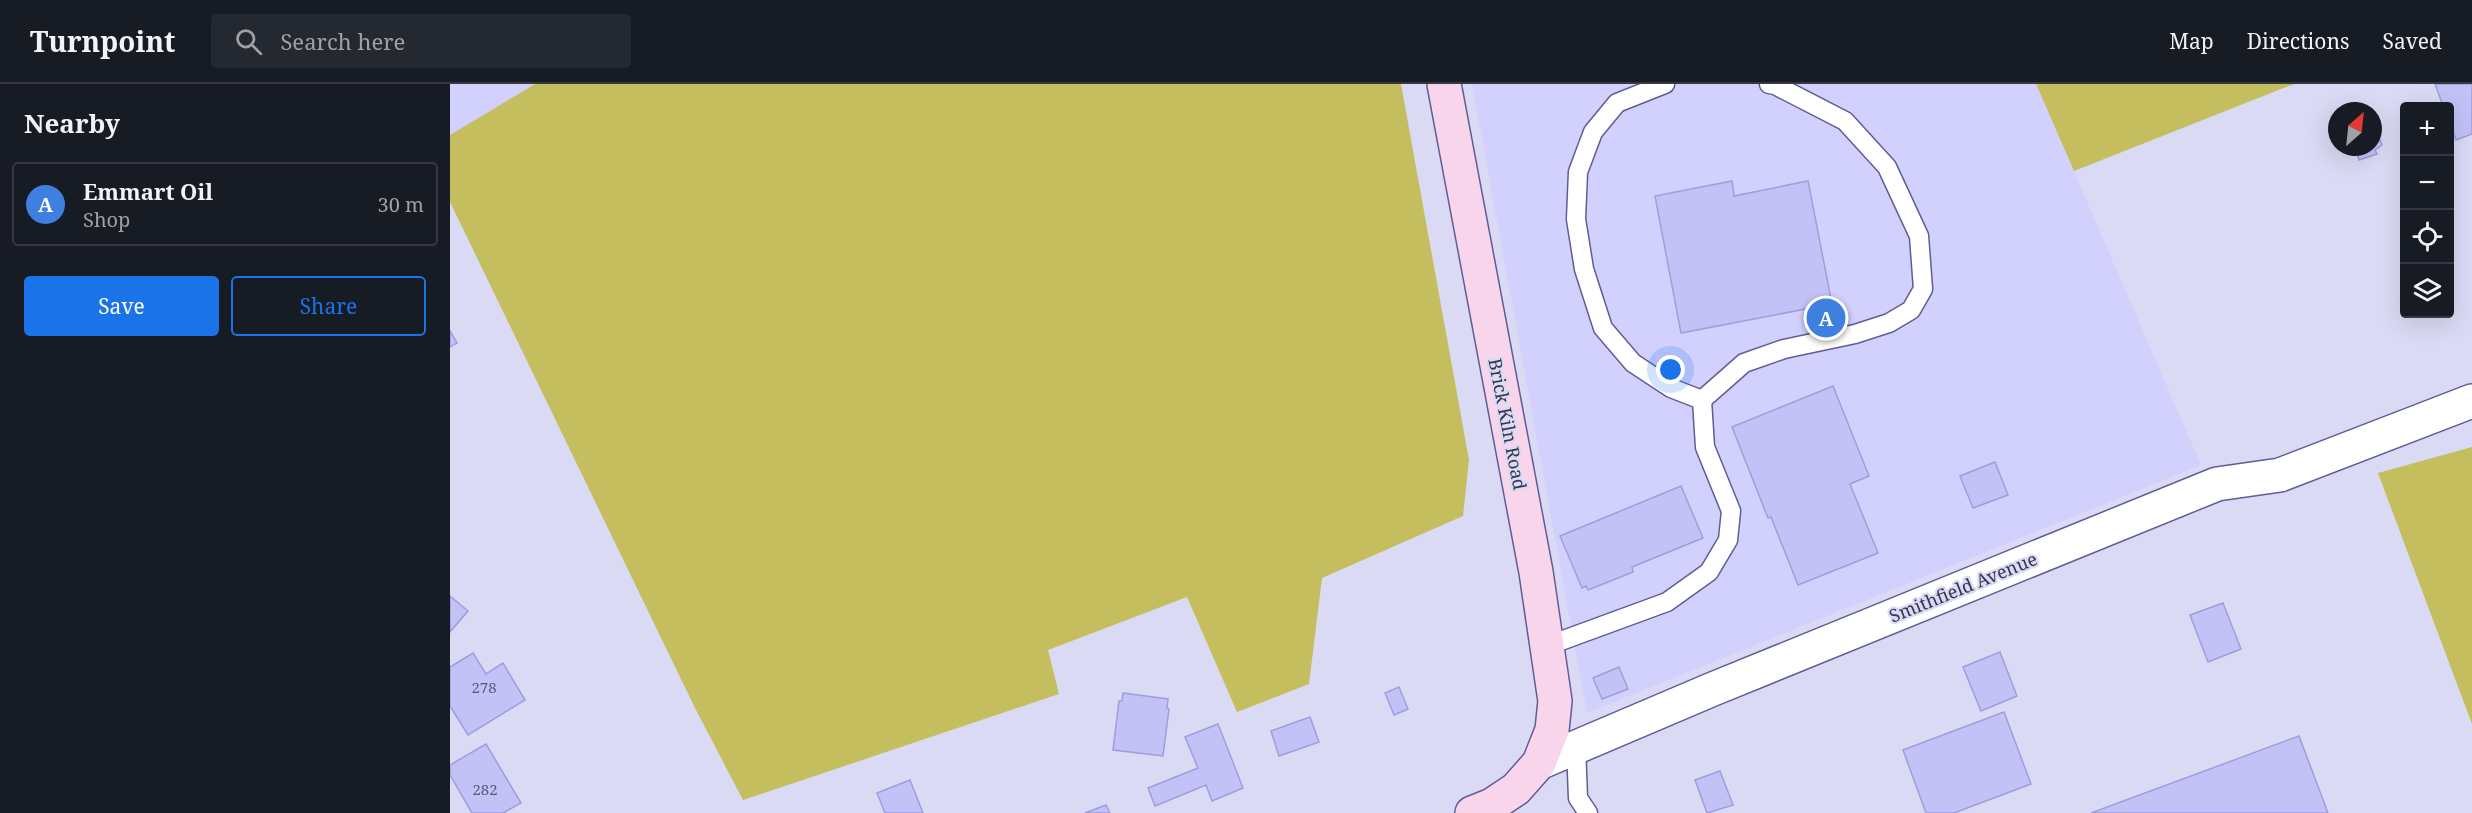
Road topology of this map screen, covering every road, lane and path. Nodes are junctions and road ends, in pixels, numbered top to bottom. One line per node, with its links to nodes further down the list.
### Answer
1 (1444, 84): 6 (street, Brick Kiln Road)
2 (1665, 84): 4 (lane)
3 (1770, 84): 4 (lane)
4 (1702, 400): 6 (lane)
5 (2472, 401): 7 (street, Smithfield Avenue)
6 (1547, 646): 8 (street, Brick Kiln Road)
7 (1576, 746): 8 (street, Smithfield Avenue); 10 (lane)
8 (1539, 763): 9 (street, Smithfield Avenue)
9 (1472, 813)
10 (1588, 813)

